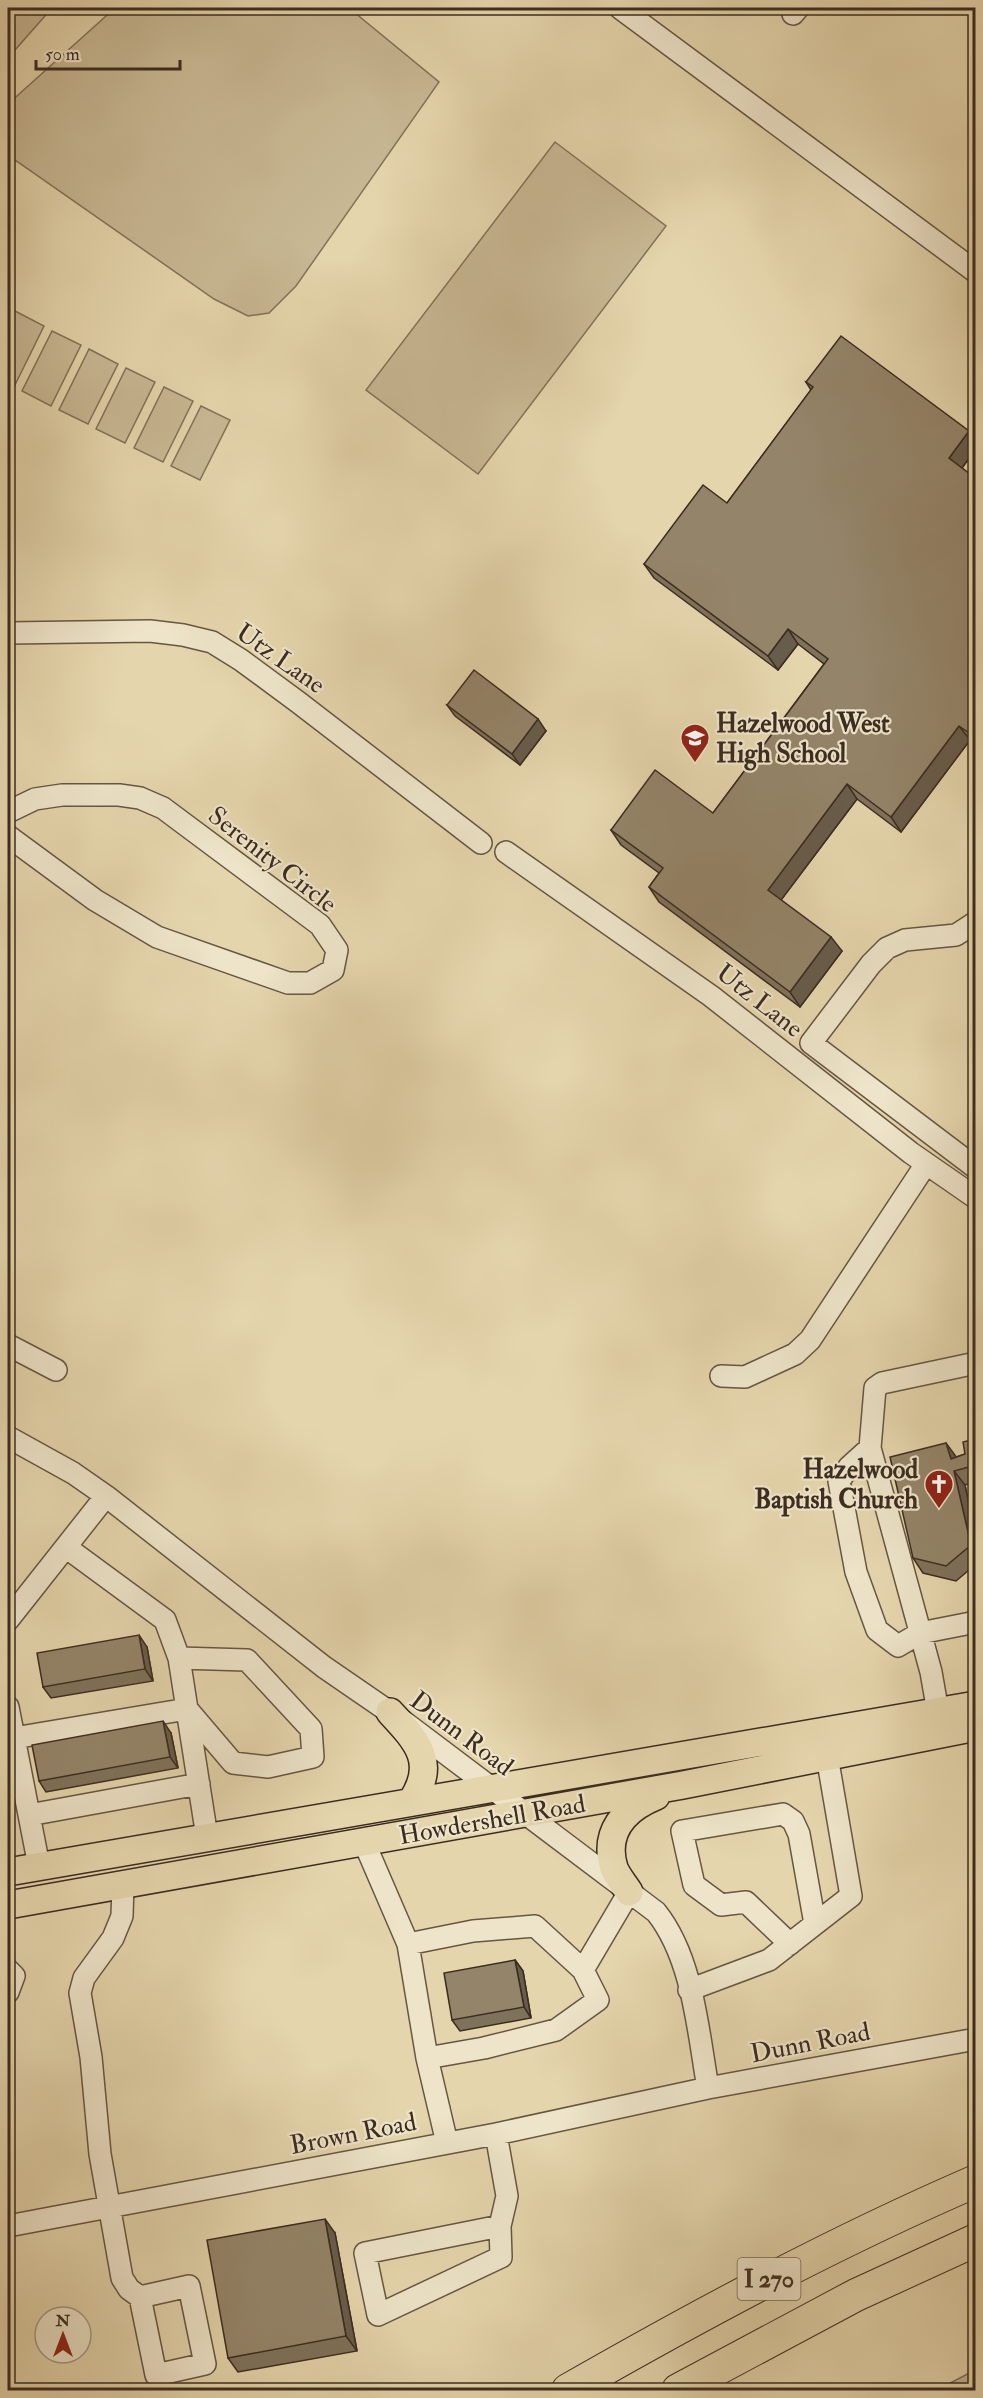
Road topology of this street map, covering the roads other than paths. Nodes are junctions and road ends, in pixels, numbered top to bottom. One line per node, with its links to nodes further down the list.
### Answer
1 (620, 8): 2 (street)
2 (975, 272)
3 (8, 633): 6 (street, Utz Lane)
4 (8, 812): 5 (street, Serenity Circle)
5 (8, 836)
6 (481, 843)
7 (506, 852): 9 (street, Utz Lane)
8 (975, 922): 10 (street)
9 (927, 1164): 11 (street, Utz Lane); 15 (street)
10 (975, 1168)
11 (975, 1198)
12 (8, 1345): 14 (street)
13 (975, 1363): 17 (street)
14 (56, 1370)
15 (721, 1376)
16 (8, 1437): 18 (street, Dunn Road)
17 (870, 1448): 22 (street); 22 (street)
18 (106, 1496): 19 (street); 27 (street, Dunn Road)
19 (67, 1548): 20 (street); 23 (street)
20 (8, 1620)
21 (975, 1622): 22 (street)
22 (920, 1633): 28 (street)
23 (179, 1658): 26 (street); 26 (street)
24 (975, 1705): 28 (main road, Howdershell Road)
25 (8, 1707): 33 (street)
26 (187, 1709): 29 (street); 38 (street)
27 (390, 1712): 40 (street, Dunn Road); 41 (main road)
28 (938, 1712): 40 (main road, Howdershell Road)
29 (115, 1721): 30 (street); 34 (street)
30 (86, 1726): 32 (street); 35 (street)
31 (975, 1726): 37 (main road, Howdershell Road)
32 (58, 1730): 33 (street); 36 (street)
33 (11, 1739): 43 (street)
34 (118, 1742)
35 (89, 1747)
36 (61, 1752)
37 (827, 1756): 39 (main road, Howdershell Road); 51 (street)
38 (199, 1784): 43 (street); 44 (street)
39 (683, 1785): 42 (main road, Howdershell Road); 49 (main road)
40 (490, 1788): 41 (main road, Howdershell Road); 42 (street, Dunn Road)
41 (411, 1802): 44 (main road, Howdershell Road)
42 (525, 1813): 45 (main road, Howdershell Road); 49 (street, Dunn Road)
43 (29, 1815): 46 (street)
44 (207, 1837): 46 (main road, Howdershell Road)
45 (364, 1842): 48 (main road, Howdershell Road); 52 (street)
46 (39, 1866): 47 (main road, Howdershell Road)
47 (8, 1872)
48 (123, 1884): 50 (main road, Howdershell Road); 64 (street)
49 (629, 1892): 55 (street); 56 (street, Dunn Road)
50 (8, 1905)
51 (813, 1914): 53 (street); 53 (street)
52 (408, 1944): 55 (street); 59 (street)
53 (790, 1944): 56 (street)
54 (8, 1970): 57 (street)
55 (583, 1970): 59 (street)
56 (689, 1990): 60 (street, Dunn Road)
57 (8, 1992)
58 (975, 2039): 60 (street, Dunn Road)
59 (427, 2058): 62 (street)
60 (708, 2088): 61 (street, Brown Road)
61 (496, 2134): 62 (street, Brown Road); 66 (street)
62 (447, 2143): 64 (street, Brown Road)
63 (975, 2181): 70 (highway, I 270)
64 (109, 2207): 65 (street, Brown Road); 68 (street)
65 (8, 2226)
66 (500, 2226): 66 (street)
67 (975, 2240): 69 (highway, I 270)
68 (140, 2297)
69 (734, 2360): 71 (highway, I 270); 72 (highway)
70 (568, 2391)
71 (678, 2391)
72 (701, 2391)

